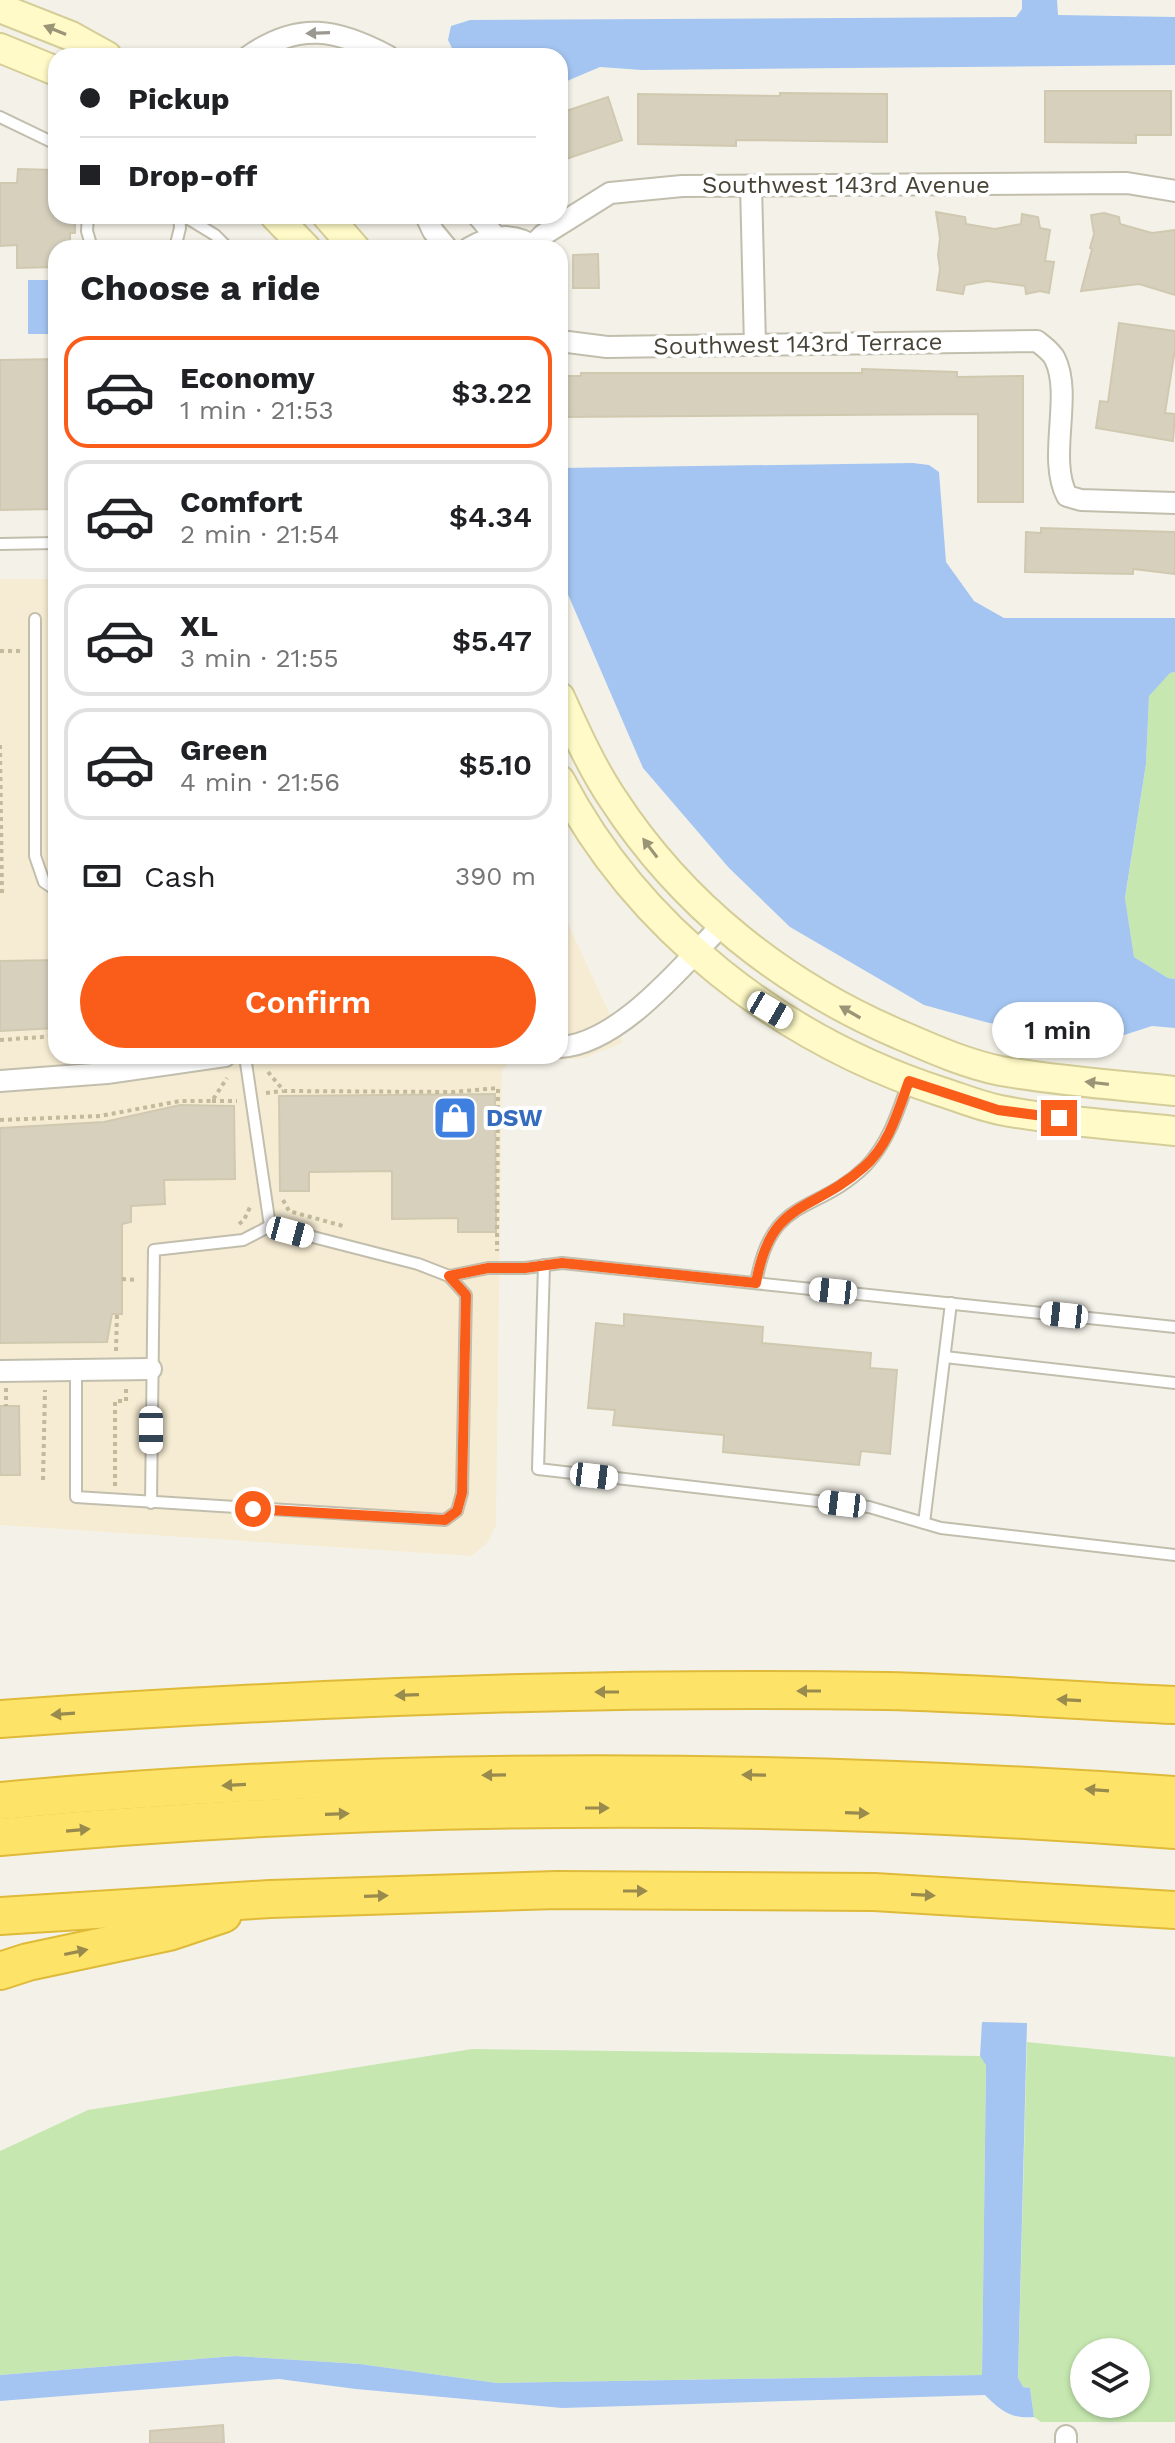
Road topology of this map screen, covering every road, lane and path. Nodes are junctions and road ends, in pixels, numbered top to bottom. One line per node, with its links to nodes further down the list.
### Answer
1 (0, 8): 3 (street, one-way to 1)
2 (0, 48): 6 (street)
3 (93, 48)
4 (261, 48): 5 (street, one-way to 4)
5 (373, 48)
6 (48, 68)
7 (0, 117): 8 (lane)
8 (48, 140)
9 (751, 186): 10 (street, Southwest 143rd Avenue); 11 (street, Southwest 143rd Avenue); 25 (street)
10 (1175, 191)
11 (568, 219)
12 (195, 224): 18 (lane)
13 (283, 224): 19 (street)
14 (334, 224): 20 (street)
15 (485, 224): 17 (street)
16 (561, 224): 23 (street, Southwest 143rd Avenue)
17 (496, 237): 21 (street); 22 (street)
18 (220, 240)
19 (298, 240)
20 (348, 240)
21 (482, 240)
22 (521, 240)
23 (539, 240)
24 (568, 342): 25 (street, Southwest 143rd Terrace)
25 (755, 345): 26 (street, Southwest 143rd Terrace)
26 (1175, 503)
27 (48, 543): 28 (lane)
28 (0, 544)
29 (35, 619): 31 (lane)
30 (0, 651): 31 (path)
31 (35, 651): 35 (lane)
32 (568, 713): 37 (street, one-way to 32)
33 (0, 745): 36 (path)
34 (568, 796): 38 (street)
35 (48, 885)
36 (2, 895)
37 (721, 926): 38 (street); 49 (street, one-way to 37)
38 (695, 953): 41 (street); 47 (street)
39 (48, 1037): 40 (path)
40 (0, 1040)
41 (568, 1046)
42 (169, 1064): 46 (street)
43 (246, 1064): 58 (lane)
44 (268, 1072): 48 (path)
45 (227, 1078): 50 (path)
46 (0, 1081)
47 (909, 1081): 54 (street); 63 (lane)
48 (284, 1091): 51 (path); 60 (path)
49 (1175, 1091)
50 (212, 1101): 52 (path); 53 (path)
51 (267, 1102)
52 (240, 1116)
53 (0, 1120)
54 (1175, 1131)
55 (281, 1196): 59 (path)
56 (251, 1200): 57 (path)
57 (237, 1226)
58 (270, 1226): 62 (lane); 67 (lane)
59 (343, 1226)
60 (497, 1251)
61 (544, 1265): 62 (lane); 63 (lane); 78 (lane)
62 (449, 1276): 77 (lane)
63 (756, 1283): 64 (lane)
64 (951, 1303): 65 (lane); 66 (lane)
65 (1175, 1327)
66 (945, 1357): 70 (lane); 78 (lane)
67 (151, 1369): 68 (street); 77 (lane)
68 (76, 1370): 69 (street); 76 (lane)
69 (2, 1381): 71 (path); 74 (path)
70 (1175, 1383)
71 (16, 1386)
72 (38, 1386): 75 (path)
73 (126, 1387): 76 (path)
74 (6, 1406)
75 (43, 1480)
76 (115, 1500): 77 (lane)
77 (151, 1503)
78 (924, 1523): 79 (lane)
79 (1175, 1555)
80 (1175, 1705): 81 (highway, one-way to 81)
81 (0, 1719)
82 (1175, 1795): 83 (highway, one-way to 83)
83 (0, 1801)
84 (1175, 1830): 85 (highway, one-way to 84)
85 (0, 1837)
86 (270, 1899): 87 (highway, one-way to 87); 88 (highway); 89 (highway, one-way to 86)
87 (1175, 1910)
88 (0, 1916)
89 (0, 1971)

